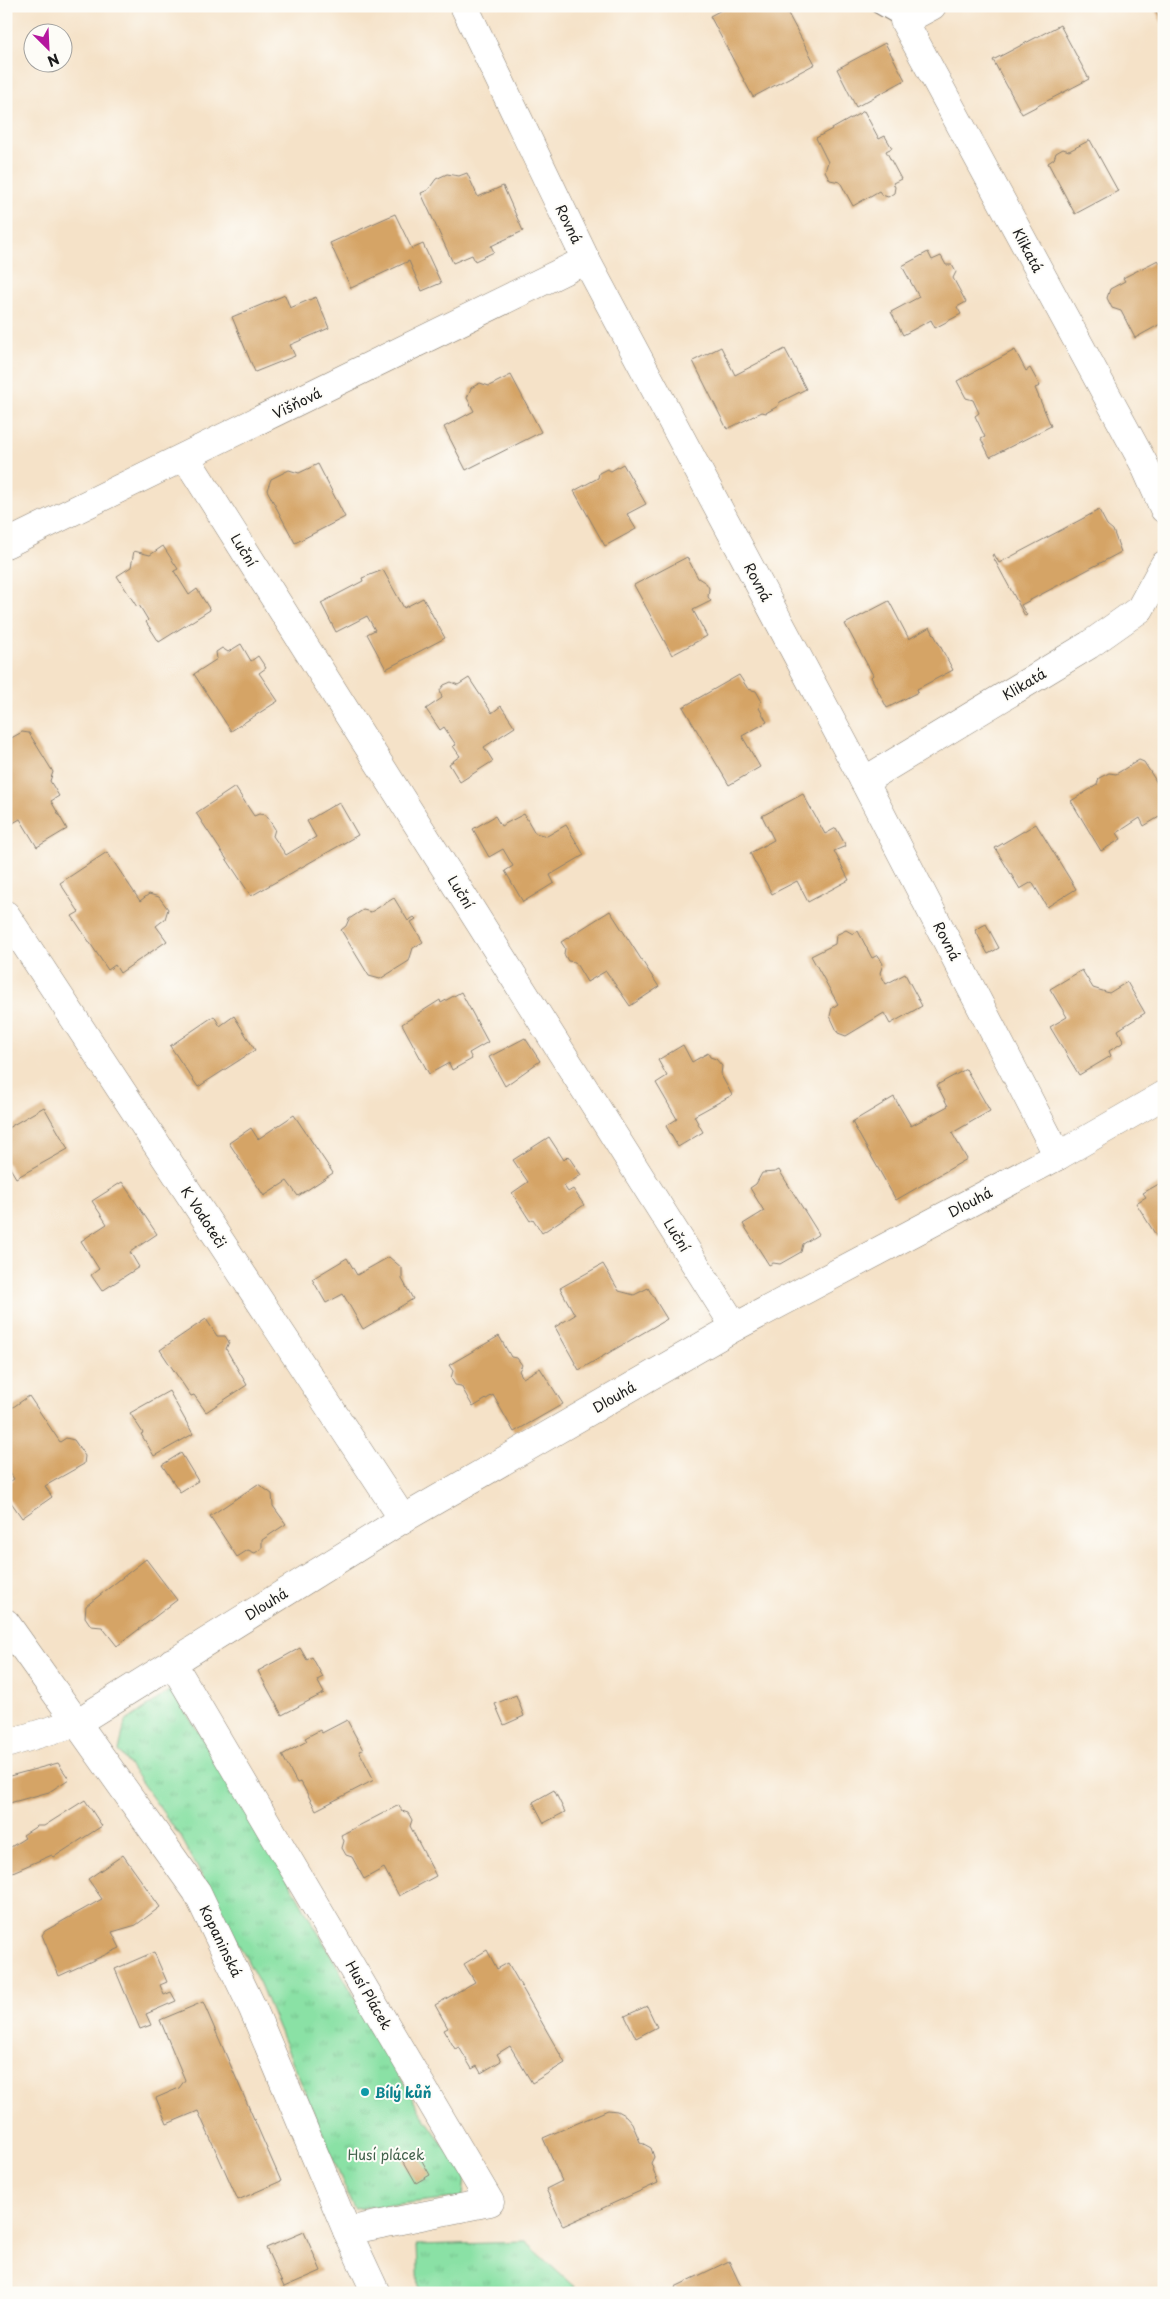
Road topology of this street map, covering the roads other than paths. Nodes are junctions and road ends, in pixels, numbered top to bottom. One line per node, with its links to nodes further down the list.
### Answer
1 (464, 6): 5 (street, Rovná)
2 (878, 6): 4 (lane)
3 (932, 6): 4 (street)
4 (904, 22): 7 (street, Klikatá)
5 (586, 260): 6 (street, Višňová); 10 (street, Rovná)
6 (186, 458): 8 (street, Višňová); 14 (street, Luční)
7 (1164, 508)
8 (6, 544)
9 (1164, 565): 10 (street, Klikatá)
10 (864, 780): 13 (street, Rovná)
11 (6, 915): 15 (street, K Vodoteči)
12 (1164, 1095): 13 (street, Dlouhá)
13 (1058, 1156): 14 (street, Dlouhá)
14 (735, 1327): 15 (street, Dlouhá)
15 (403, 1519): 17 (street, Dlouhá)
16 (6, 1623): 18 (street, Kopaninská)
17 (172, 1662): 18 (street, Dlouhá); 20 (street, Husí Plácek)
18 (78, 1722): 19 (street, Dlouhá); 20 (street, Kopaninská)
19 (6, 1744)
20 (347, 2231): 21 (street, Kopaninská)
21 (376, 2293)

